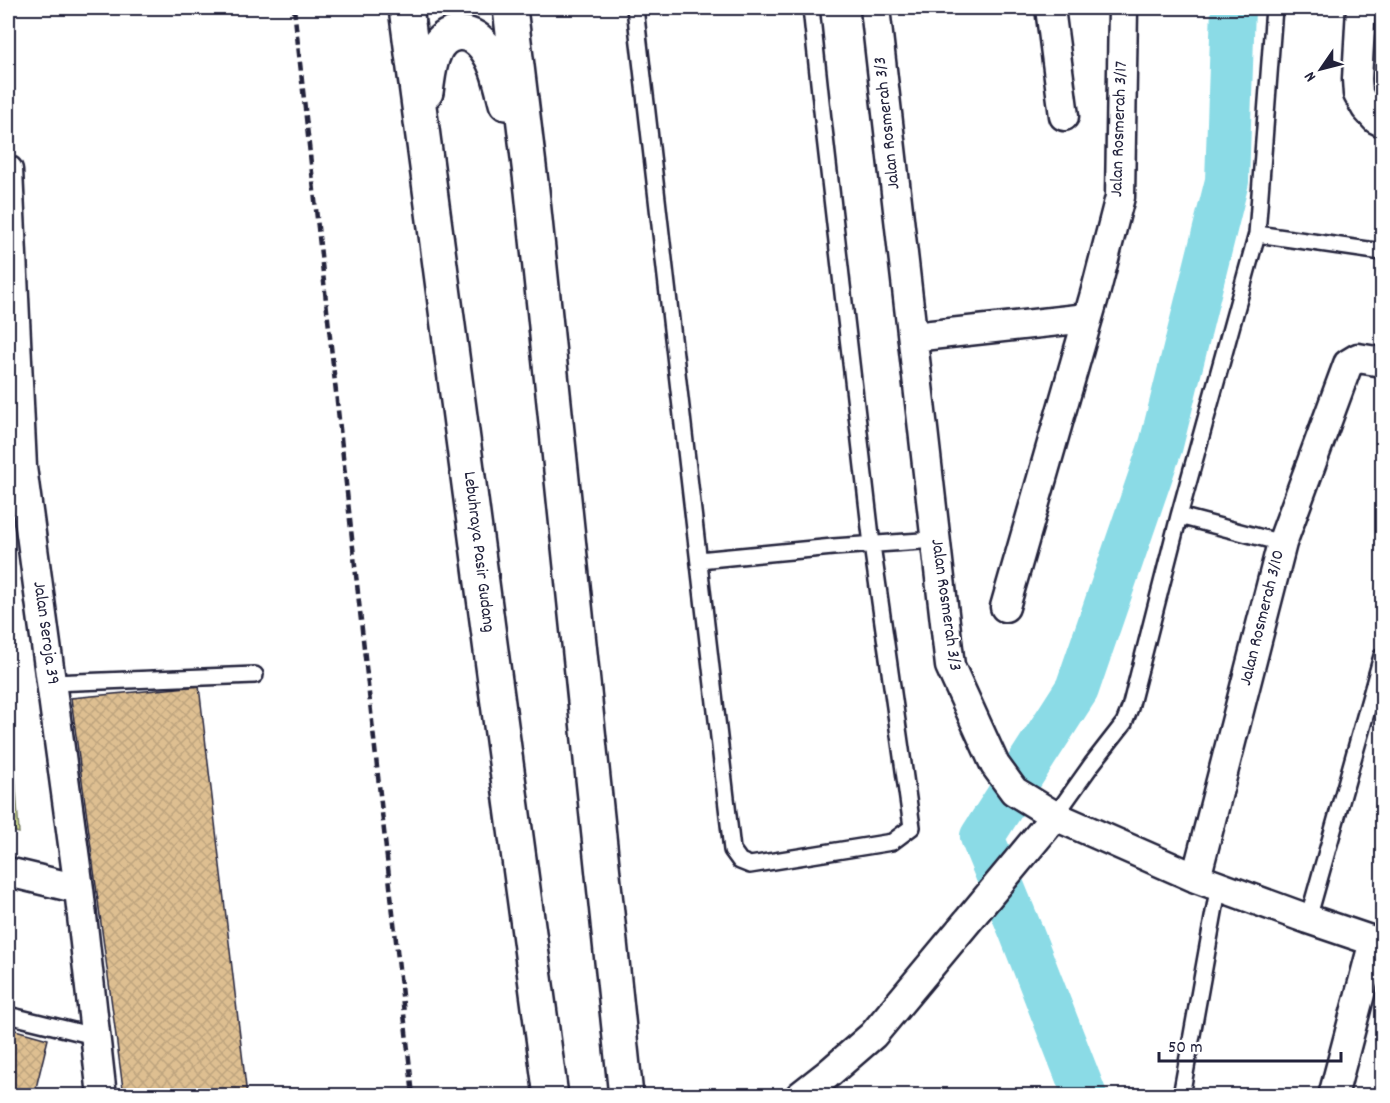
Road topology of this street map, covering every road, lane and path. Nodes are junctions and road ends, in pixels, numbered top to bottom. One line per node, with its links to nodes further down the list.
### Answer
1 (406, 8): 12 (highway, Lebuhraya Pasir Gudang)
2 (510, 8): 15 (highway)
3 (635, 8): 27 (lane)
4 (812, 8): 26 (lane)
5 (875, 8): 20 (street, Jalan Rosmerah 3/3)
6 (1050, 8): 10 (street)
7 (1123, 8): 18 (street, Jalan Rosmerah 3/17)
8 (1274, 8): 16 (lane)
9 (1361, 8): 11 (street)
10 (1064, 116)
11 (1383, 123)
12 (421, 125): 15 (highway); 41 (highway, Lebuhraya Pasir Gudang)
13 (8, 170): 14 (street, Jalan Seroja 39)
14 (8, 187): 19 (street, Jalan Seroja 39)
15 (532, 191): 42 (highway)
16 (1257, 234): 17 (lane); 23 (lane)
17 (1383, 252)
18 (1087, 318): 20 (street); 28 (street, Jalan Rosmerah 3/17)
19 (11, 323): 22 (street, Jalan Seroja 39)
20 (913, 337): 24 (street, Jalan Rosmerah 3/3)
21 (1383, 362): 25 (street, Jalan Rosmerah 3/10)
22 (15, 468): 31 (street, Jalan Seroja 39)
23 (1179, 516): 25 (lane); 32 (lane)
24 (936, 540): 26 (lane); 32 (street, Jalan Rosmerah 3/3)
25 (1282, 543): 34 (street, Jalan Rosmerah 3/10)
26 (872, 545): 27 (lane); 27 (lane)
27 (699, 560)
28 (1005, 607)
29 (1383, 656): 36 (lane)
30 (255, 675): 31 (lane)
31 (52, 683): 35 (street, Jalan Seroja 39)
32 (1055, 816): 34 (street, Jalan Rosmerah 3/3); 43 (street)
33 (8, 872): 35 (street)
34 (1208, 882): 36 (street, Jalan Rosmerah 3/3); 44 (lane)
35 (79, 889): 39 (street, Jalan Seroja 39)
36 (1308, 919): 37 (street, Jalan Rosmerah 3/3)
37 (1378, 943): 45 (street)
38 (8, 1015): 39 (lane)
39 (94, 1036): 40 (street, Jalan Seroja 39)
40 (102, 1095)
41 (551, 1095)
42 (626, 1095)
43 (800, 1095)
44 (1181, 1095)
45 (1333, 1095)

